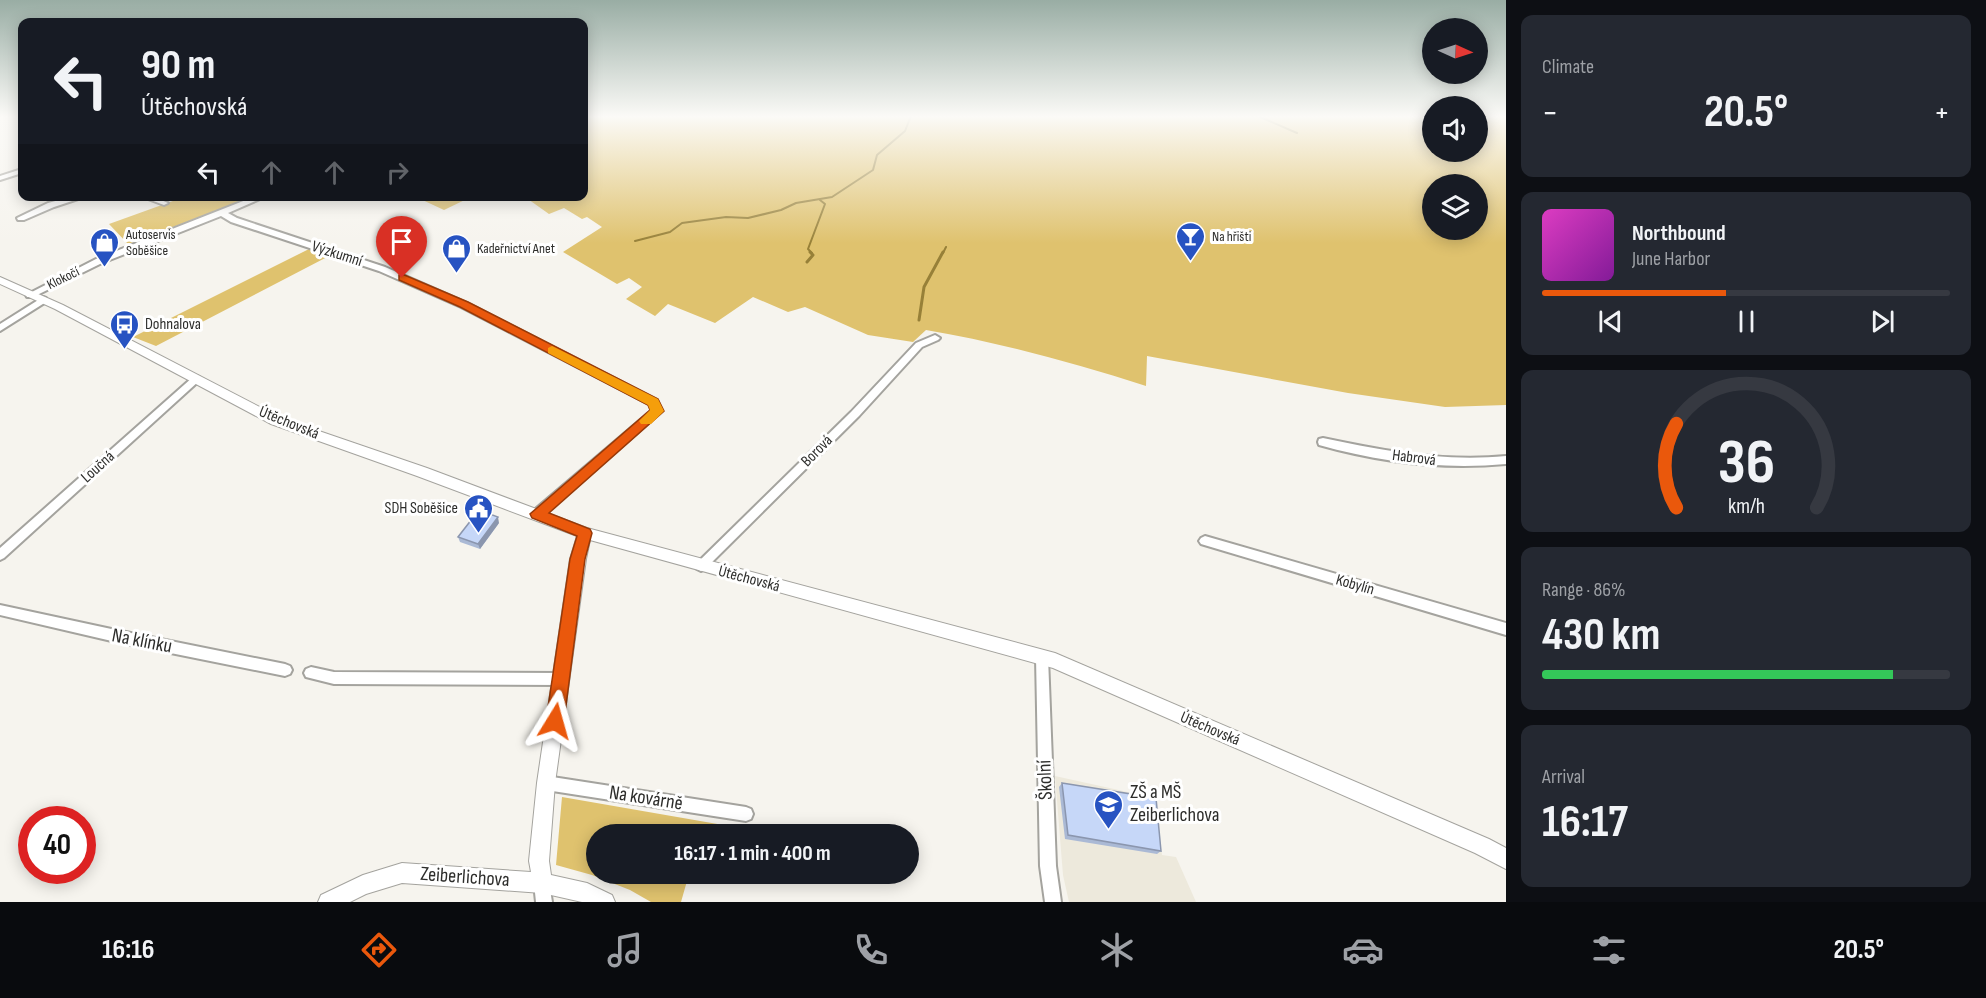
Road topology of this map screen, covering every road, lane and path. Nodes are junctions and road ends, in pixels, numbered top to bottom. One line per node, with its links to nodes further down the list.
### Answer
1 (18, 172): 2 (street)
2 (0, 178)
3 (65, 201): 8 (street)
4 (160, 201): 6 (street)
5 (252, 201): 7 (street, Klokočí)
6 (164, 202)
7 (222, 213): 10 (street, Klokočí); 16 (street, Výzkumní)
8 (21, 218)
9 (0, 280): 10 (street, Útěchovská)
10 (36, 298): 11 (street); 13 (street, Útěchovská)
11 (0, 328)
12 (934, 338): 20 (street, Borová)
13 (196, 379): 16 (street, Útěchovská); 19 (street, Loučná)
14 (1323, 442): 15 (street, Habrová)
15 (1506, 460)
16 (537, 514): 17 (street, Útěchovská)
17 (585, 533): 20 (street, Útěchovská); 26 (street)
18 (1205, 541): 22 (street, Kobylín)
19 (0, 555)
20 (701, 566): 23 (street, Útěchovská)
21 (0, 610): 24 (street, Na klínku)
22 (1506, 629)
23 (1042, 657): 29 (street, Útěchovská); 33 (street, Školní)
24 (285, 670)
25 (311, 674): 26 (street)
26 (561, 679): 27 (street)
27 (546, 783): 28 (street, Na kovárně); 30 (street)
28 (746, 814)
29 (1506, 859)
30 (543, 893): 31 (street, Zeiberlichova); 32 (street, Zeiberlichova)
31 (328, 902)
32 (605, 902)
33 (1053, 902)

